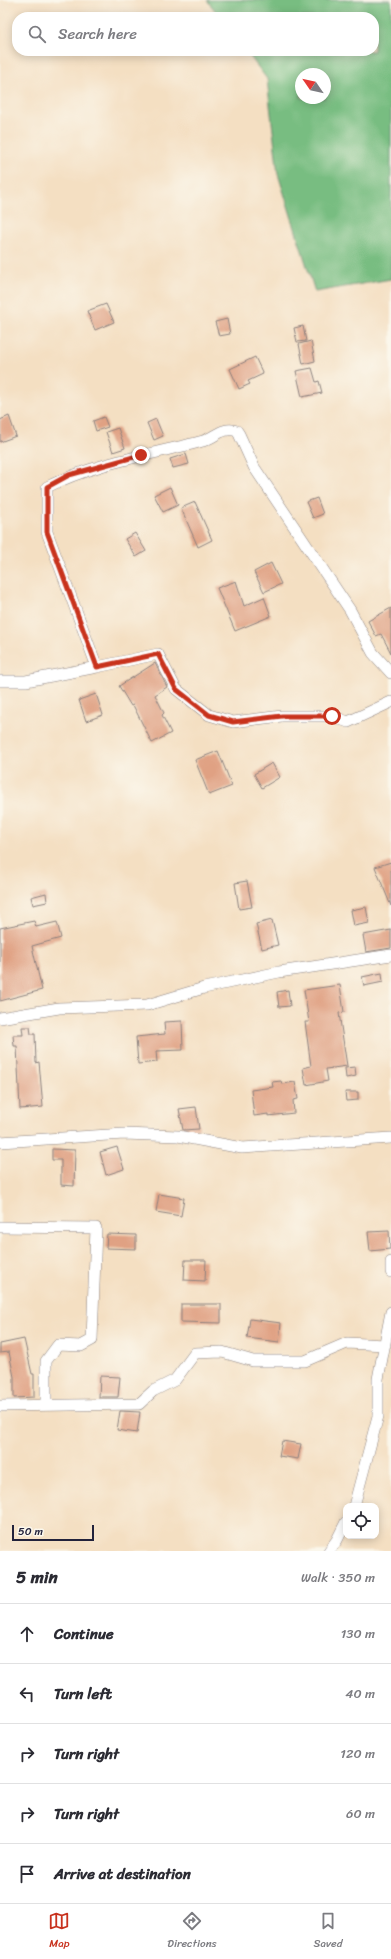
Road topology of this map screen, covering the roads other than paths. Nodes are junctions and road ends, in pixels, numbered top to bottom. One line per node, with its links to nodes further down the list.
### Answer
1 (97, 667): 2 (street); 3 (street); 4 (street)
2 (391, 673)
3 (0, 681)
4 (391, 702)
5 (391, 955): 6 (street)
6 (0, 1018)
7 (391, 1138): 8 (street)
8 (0, 1142)
9 (0, 1227): 14 (street)
10 (391, 1262): 11 (street)
11 (391, 1272)
12 (391, 1312): 13 (street)
13 (385, 1344): 14 (street); 16 (street)
14 (46, 1405): 15 (street)
15 (0, 1406)
16 (355, 1503)
17 (343, 1528): 18 (street)
18 (329, 1551)

